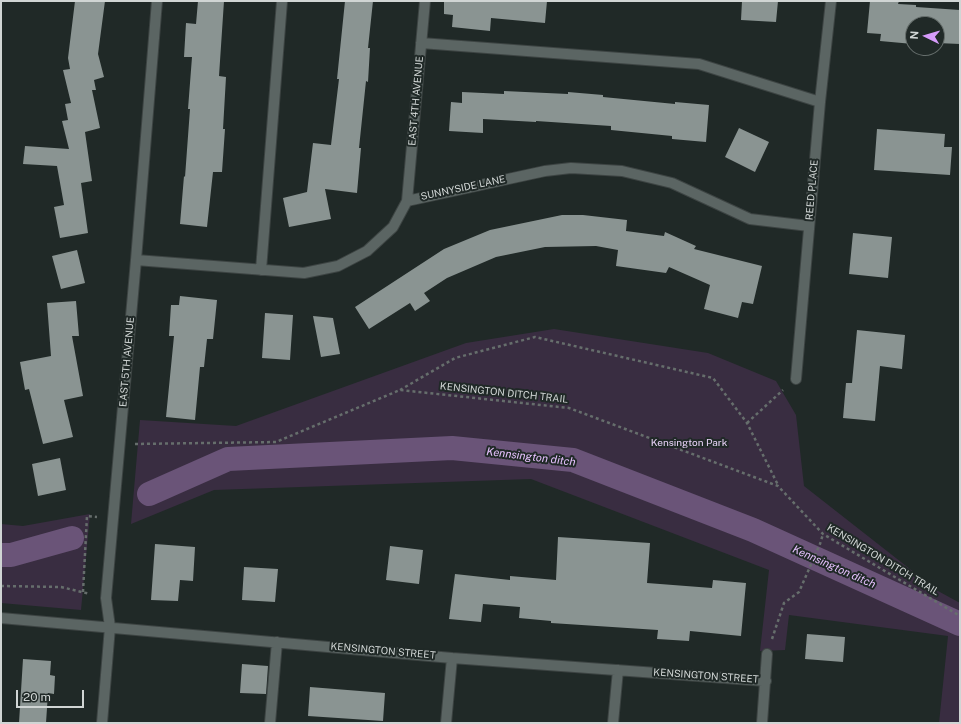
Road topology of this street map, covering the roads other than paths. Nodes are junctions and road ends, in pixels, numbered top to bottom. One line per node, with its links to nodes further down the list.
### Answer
1 (157, 1): 9 (street, EAST 5TH AVENUE)
2 (282, 1): 10 (street)
3 (424, 1): 5 (street, EAST 4TH AVENUE)
4 (831, 1): 6 (street, REED PLACE)
5 (421, 43): 6 (street); 7 (street, EAST 4TH AVENUE)
6 (820, 102): 8 (street, REED PLACE)
7 (407, 200): 8 (street, SUNNYSIDE LANE); 10 (street, SUNNYSIDE LANE)
8 (809, 226): 11 (street, REED PLACE)
9 (136, 260): 10 (street, SUNNYSIDE LANE); 13 (street, EAST 5TH AVENUE)
10 (261, 270)
11 (796, 379)
12 (1, 618): 13 (street, KENSINGTON STREET)
13 (110, 627): 14 (street, KENSINGTON STREET); 19 (street, EAST 5TH AVENUE)
14 (277, 642): 16 (street, KENSINGTON STREET); 20 (street)
15 (767, 654): 18 (street)
16 (452, 658): 17 (street, KENSINGTON STREET); 21 (street)
17 (618, 670): 18 (street, KENSINGTON STREET); 22 (street)
18 (766, 681): 23 (street)
19 (102, 723)
20 (270, 723)
21 (446, 723)
22 (614, 723)
23 (762, 723)

